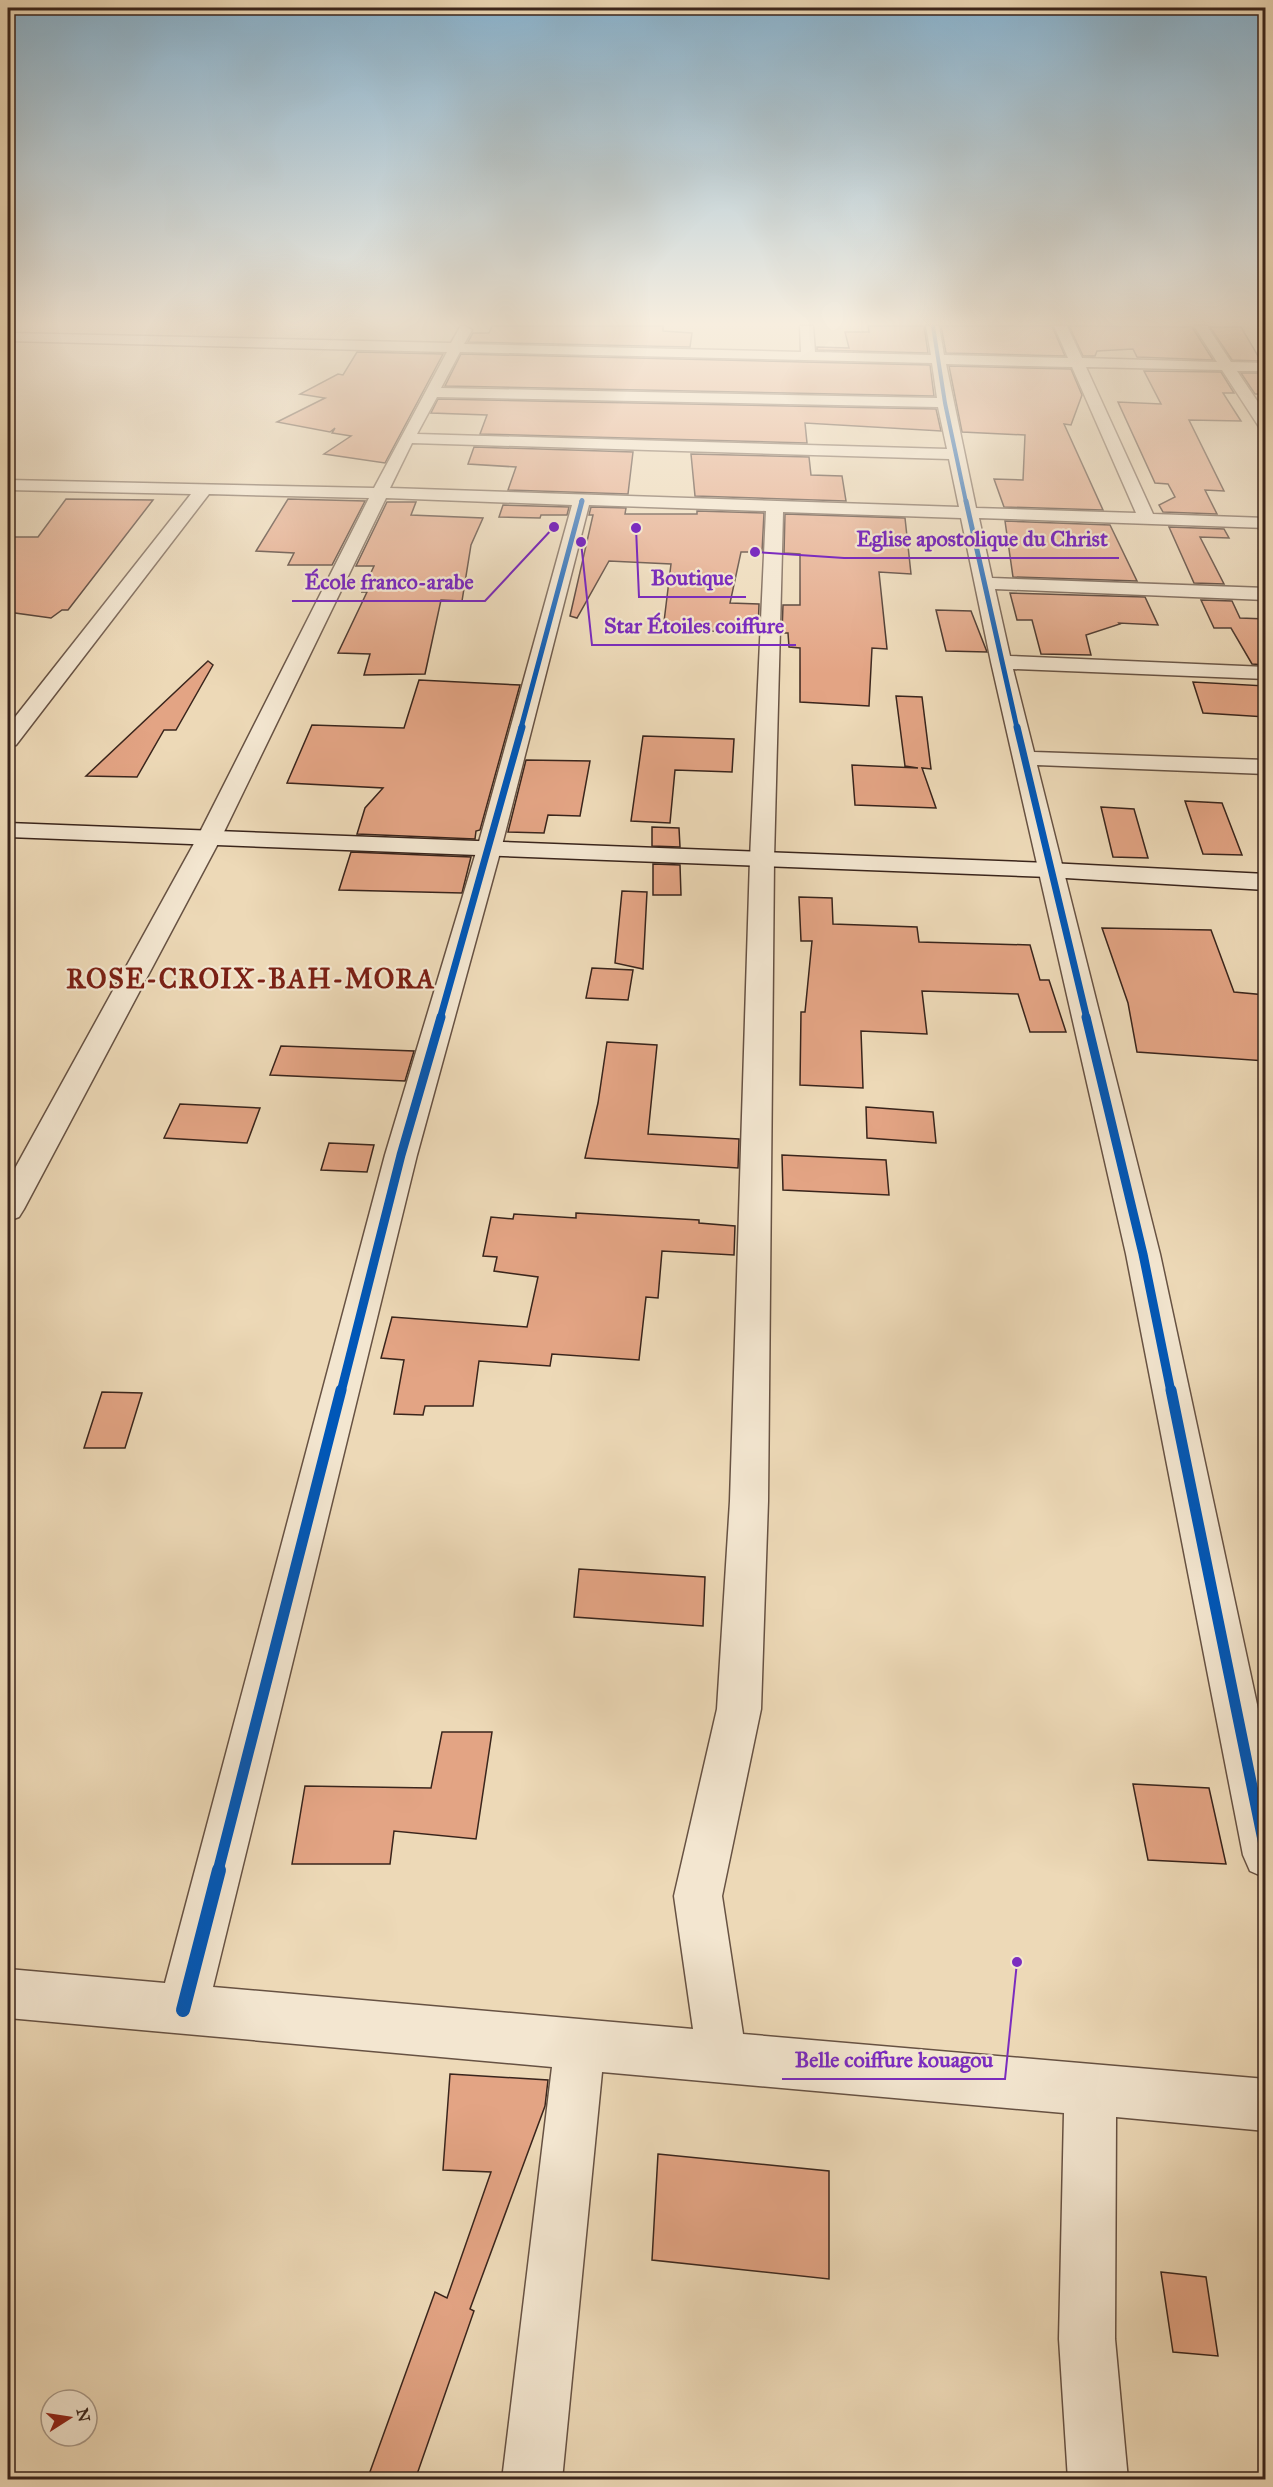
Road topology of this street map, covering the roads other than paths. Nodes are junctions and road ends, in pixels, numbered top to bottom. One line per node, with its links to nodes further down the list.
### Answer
1 (405, 442): 8 (street)
2 (547, 442): 5 (street)
3 (954, 442): 5 (street)
4 (1113, 442): 12 (street)
5 (957, 454): 11 (street)
6 (12, 489): 7 (street)
7 (204, 489): 8 (street); 18 (street)
8 (380, 493): 9 (street); 22 (street)
9 (582, 500): 10 (street); 23 (street)
10 (775, 506): 11 (street); 24 (street)
11 (970, 513): 12 (street); 14 (street)
12 (1147, 519): 13 (street)
13 (1266, 523)
14 (986, 583): 15 (street); 16 (street)
15 (1266, 594)
16 (1001, 662): 17 (street); 19 (street)
17 (1266, 673)
18 (8, 740)
19 (1024, 758): 20 (street); 25 (street)
20 (1266, 767)
21 (8, 830): 22 (street)
22 (209, 838): 23 (street); 27 (street)
23 (489, 849): 24 (street); 30 (street)
24 (762, 859): 25 (street); 32 (street)
25 (1049, 870): 26 (street); 28 (street)
26 (1266, 882)
27 (8, 1209)
28 (1266, 1855)
29 (8, 1994): 30 (street)
30 (183, 2010): 31 (street)
31 (580, 2045): 32 (street); 35 (street)
32 (722, 2058): 33 (street)
33 (1090, 2090): 34 (street); 36 (street)
34 (1266, 2105)
35 (532, 2480)
36 (1098, 2480)

